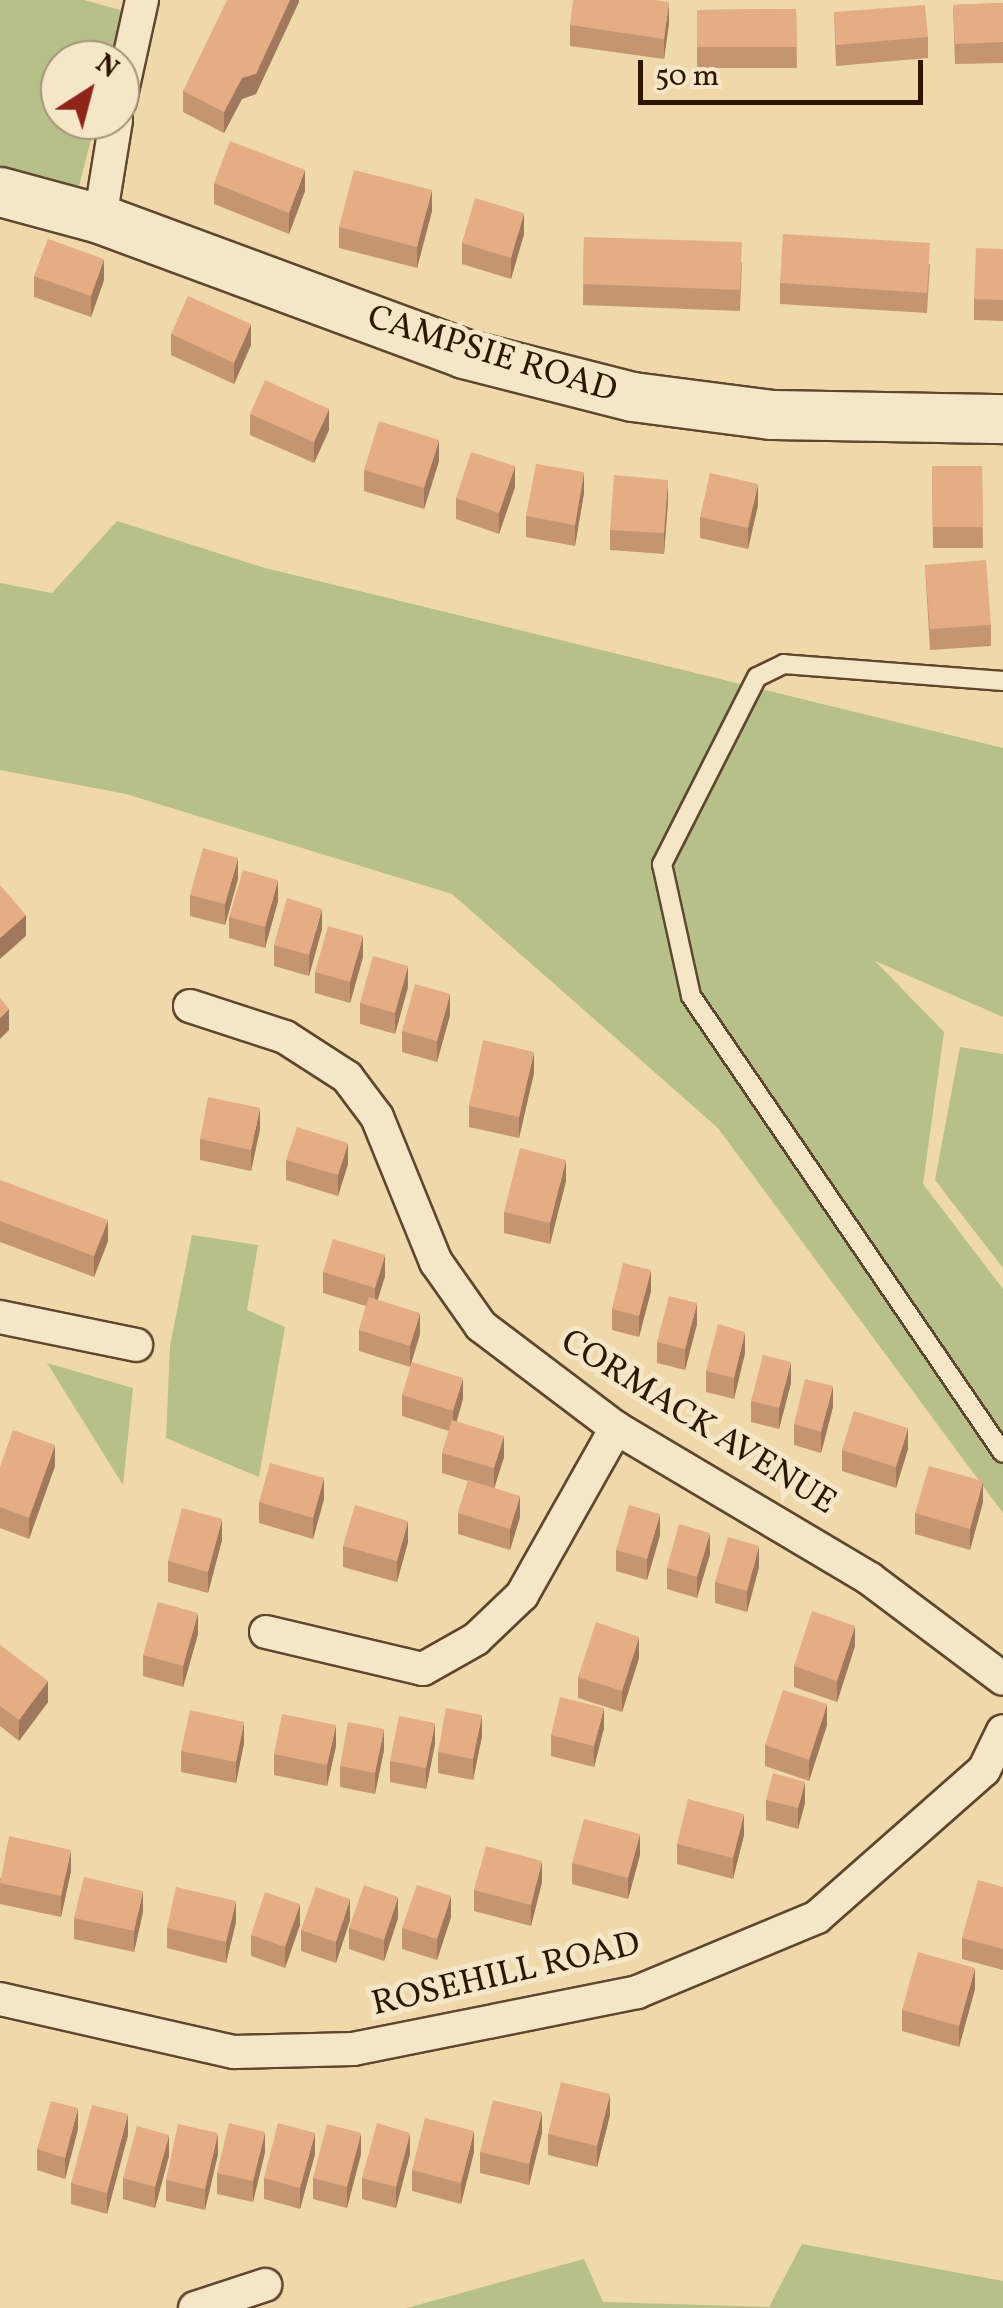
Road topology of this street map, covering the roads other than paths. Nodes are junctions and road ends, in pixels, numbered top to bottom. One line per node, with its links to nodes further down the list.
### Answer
1 (142, 0): 2 (street)
2 (133, 40)
3 (113, 140): 5 (street)
4 (0, 192): 5 (main road, CAMPSIE ROAD)
5 (100, 219): 6 (main road, CAMPSIE ROAD)
6 (1003, 419)
7 (1003, 680): 12 (lane)
8 (190, 1006): 11 (street, CORMACK AVENUE)
9 (3, 1328): 10 (street)
10 (136, 1345)
11 (616, 1428): 13 (street); 14 (street, CORMACK AVENUE)
12 (1003, 1453)
13 (266, 1632)
14 (1003, 1679)
15 (1003, 1730): 16 (street, ROSEHILL ROAD)
16 (0, 2000)
17 (265, 2286): 18 (street)
18 (194, 2308)

